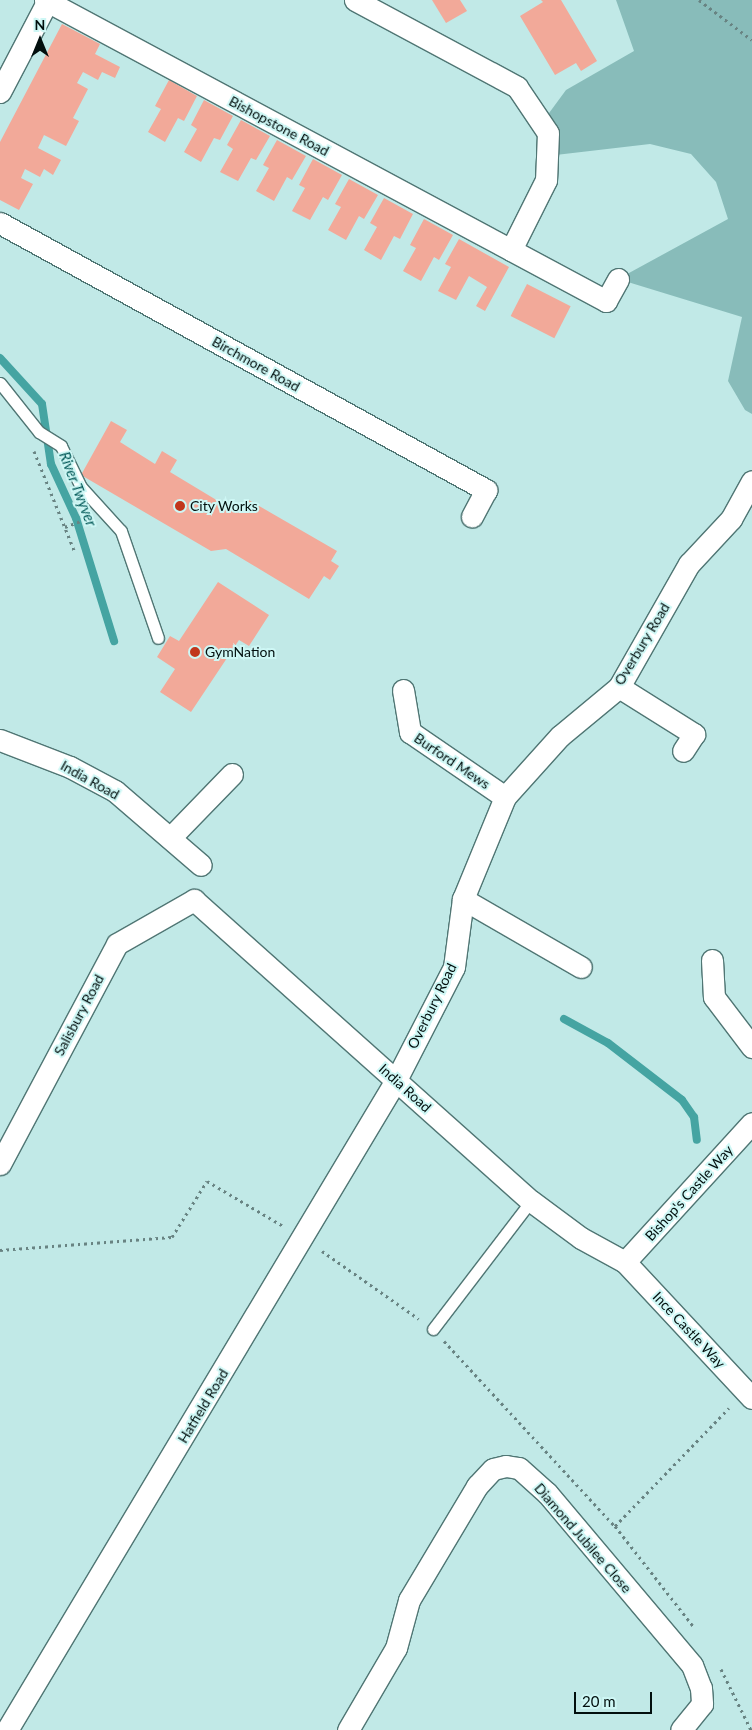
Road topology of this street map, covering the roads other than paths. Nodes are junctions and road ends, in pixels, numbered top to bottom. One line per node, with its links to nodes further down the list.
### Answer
1 (47, 0): 3 (street); 5 (street, Bishopstone Road)
2 (355, 0): 5 (street)
3 (0, 92)
4 (0, 223): 9 (street, Birchmore Road)
5 (511, 250): 6 (street, Bishopstone Road)
6 (618, 279)
7 (0, 383): 10 (lane)
8 (752, 481): 11 (street, Overbury Road)
9 (472, 516)
10 (158, 638)
11 (619, 686): 14 (street); 16 (street, Overbury Road)
12 (403, 690): 16 (street, Burford Mews)
13 (0, 740): 17 (street, India Road)
14 (684, 751)
15 (232, 774): 17 (street)
16 (505, 797): 19 (street, Overbury Road)
17 (170, 838): 18 (street, India Road)
18 (201, 865)
19 (464, 899): 22 (street); 24 (street, Overbury Road)
20 (194, 900): 24 (street, India Road); 26 (street, Salisbury Road)
21 (712, 960): 23 (street)
22 (581, 967)
23 (752, 1047)
24 (396, 1080): 27 (street, India Road); 31 (street, Hatfield Road)
25 (752, 1123): 28 (street, Bishop's Castle Way)
26 (0, 1164)
27 (530, 1201): 28 (street, India Road); 29 (lane)
28 (625, 1262): 30 (street, Ince Castle Way)
29 (433, 1329)
30 (748, 1394)
31 (8, 1730)
32 (348, 1730): 33 (street, Diamond Jubilee Close)
33 (681, 1730)

